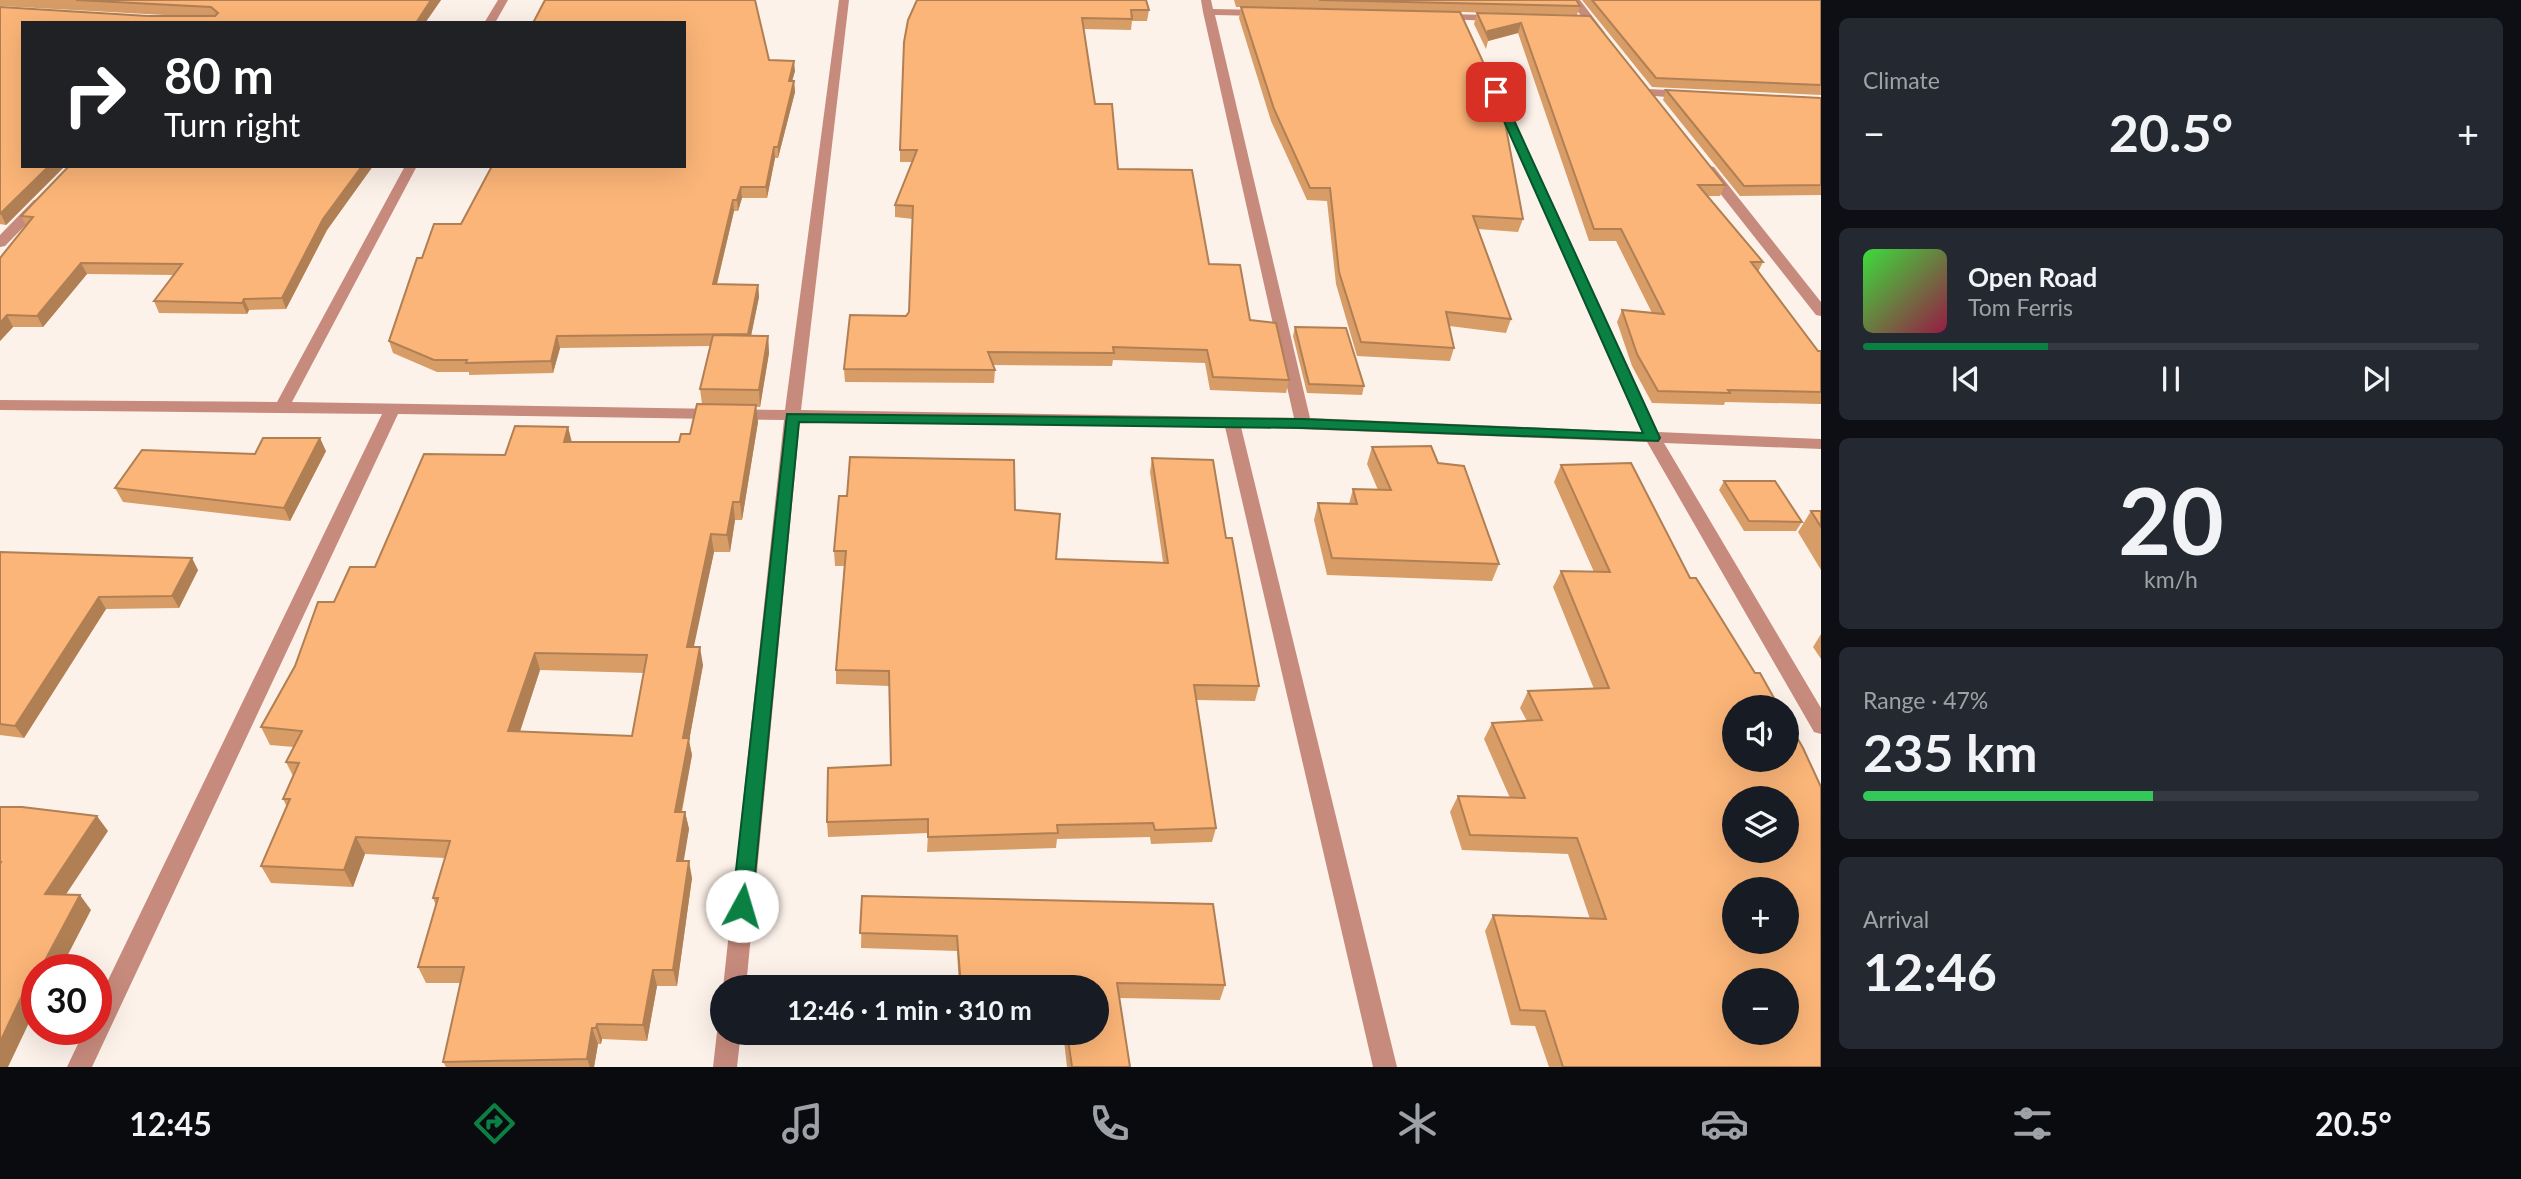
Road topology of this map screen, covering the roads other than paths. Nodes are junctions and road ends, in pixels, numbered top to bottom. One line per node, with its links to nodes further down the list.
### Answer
1 (503, 0): 8 (street)
2 (845, 0): 21 (street)
3 (1574, 0): 9 (street)
4 (1207, 6): 5 (street); 23 (street)
5 (1275, 13)
6 (1422, 16): 7 (street)
7 (1514, 19)
8 (490, 21)
9 (1607, 41)
10 (1486, 68): 24 (street)
11 (1648, 93): 12 (street)
12 (1701, 96)
13 (1700, 159): 17 (street)
14 (410, 168): 19 (street)
15 (48, 195): 16 (street)
16 (0, 243)
17 (1821, 312)
18 (0, 405): 19 (street)
19 (282, 407): 20 (street)
20 (391, 410): 21 (street); 29 (street)
21 (792, 417): 22 (street); 27 (street)
22 (1232, 422): 23 (street); 31 (street)
23 (1303, 423): 24 (street)
24 (1653, 438): 25 (street); 26 (street)
25 (1821, 444)
26 (1821, 726)
27 (734, 975)
28 (728, 1045): 30 (street)
29 (79, 1067)
30 (725, 1067)
31 (1385, 1067)

